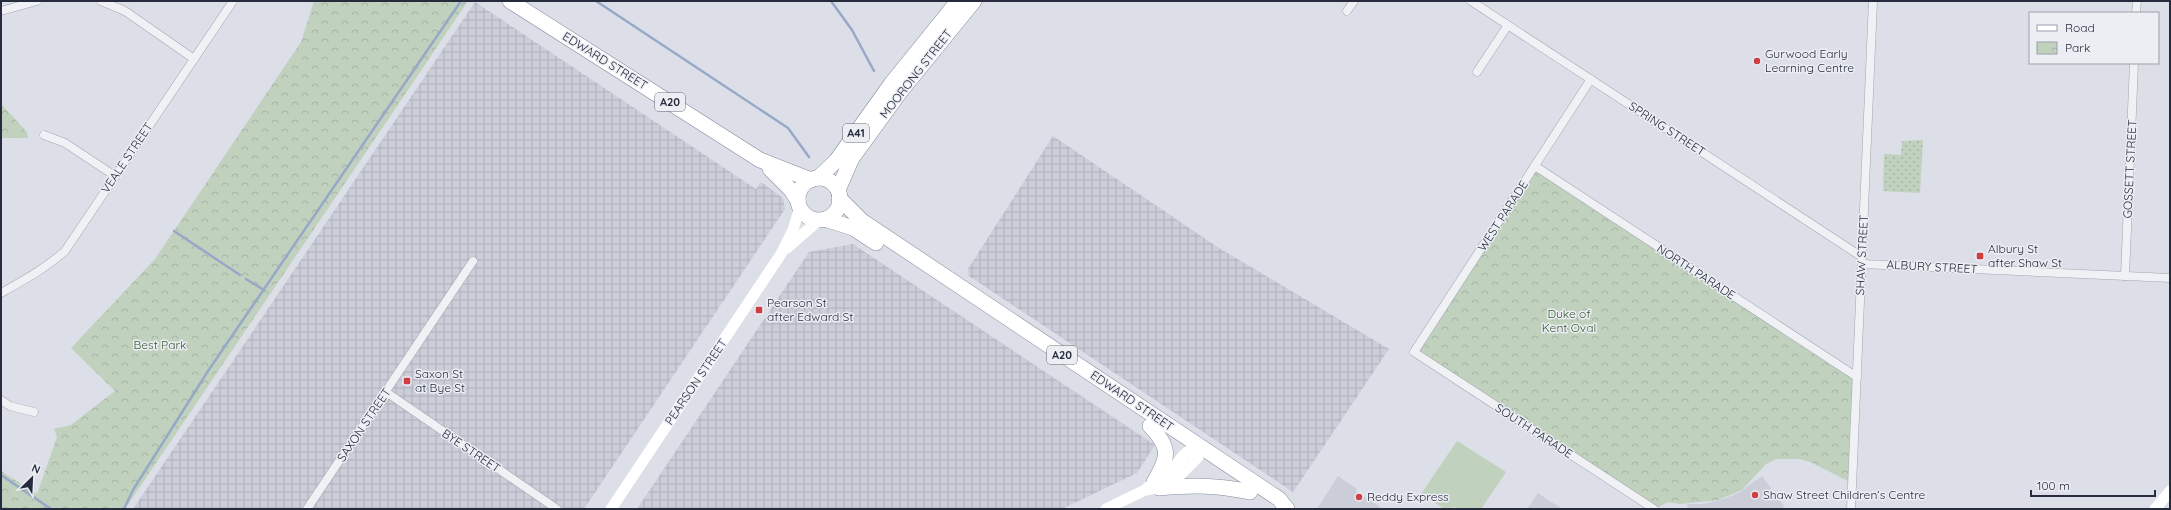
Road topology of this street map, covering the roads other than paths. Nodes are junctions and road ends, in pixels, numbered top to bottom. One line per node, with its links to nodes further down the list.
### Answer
1 (37, 1): 11 (street)
2 (101, 1): 15 (street)
3 (233, 1): 15 (street, VEALE STREET)
4 (510, 1): 20 (highway, EDWARD STREET / A20)
5 (958, 1): 23 (highway, MOORONG STREET / A41)
6 (974, 1): 24 (highway, MOORONG STREET / A41)
7 (1354, 1): 12 (street)
8 (1471, 1): 14 (street, SPRING STREET)
9 (1873, 1): 29 (street, SHAW STREET)
10 (2137, 1): 13 (street)
11 (1, 11)
12 (1347, 11)
13 (2136, 12)
14 (1508, 25): 17 (street); 18 (street, SPRING STREET)
15 (194, 59): 22 (street, VEALE STREET)
16 (2134, 64): 30 (street, GOSSETT STREET)
17 (1478, 72)
18 (1591, 79): 21 (street, WEST PARADE); 29 (street, SPRING STREET)
19 (44, 135): 22 (street)
20 (760, 160): 23 (highway, EDWARD STREET / A20); 25 (highway, EDWARD STREET / A20)
21 (1535, 166): 33 (street, WEST PARADE); 34 (street, NORTH PARADE)
22 (115, 176): 32 (street, VEALE STREET)
23 (814, 179): 24 (highway, A20); 25 (highway, A41)
24 (839, 194): 26 (highway, A41); 39 (highway, EDWARD STREET / A20)
25 (799, 204): 26 (highway, A20); 27 (main road, PEARSON STREET)
26 (822, 219): 27 (main road, PEARSON STREET); 38 (highway, EDWARD STREET / A20)
27 (781, 254): 45 (main road, PEARSON STREET)
28 (473, 261): 35 (street, SAXON STREET)
29 (1862, 261): 30 (street, ALBURY STREET); 34 (street, SHAW STREET)
30 (2125, 276): 31 (street, ALBURY STREET)
31 (2170, 278)
32 (1, 293)
33 (1414, 352): 49 (street, SOUTH PARADE)
34 (1857, 377): 50 (street, SHAW STREET)
35 (386, 392): 43 (street, SAXON STREET); 44 (street, BYE STREET)
36 (1, 400): 37 (street)
37 (34, 412)
38 (1150, 426): 39 (highway, EDWARD STREET / A20); 40 (highway)
39 (1194, 451): 40 (main road); 42 (highway, EDWARD STREET / A20); 48 (highway, EDWARD STREET / A20)
40 (1153, 486): 42 (highway); 46 (main road)
41 (2170, 491): 51 (main road)
42 (1250, 492): 47 (highway, EDWARD STREET / A20)
43 (307, 509)
44 (557, 509)
45 (611, 509)
46 (1106, 509)
47 (1280, 509)
48 (1287, 509)
49 (1654, 509)
50 (1851, 509)
51 (2155, 509)

